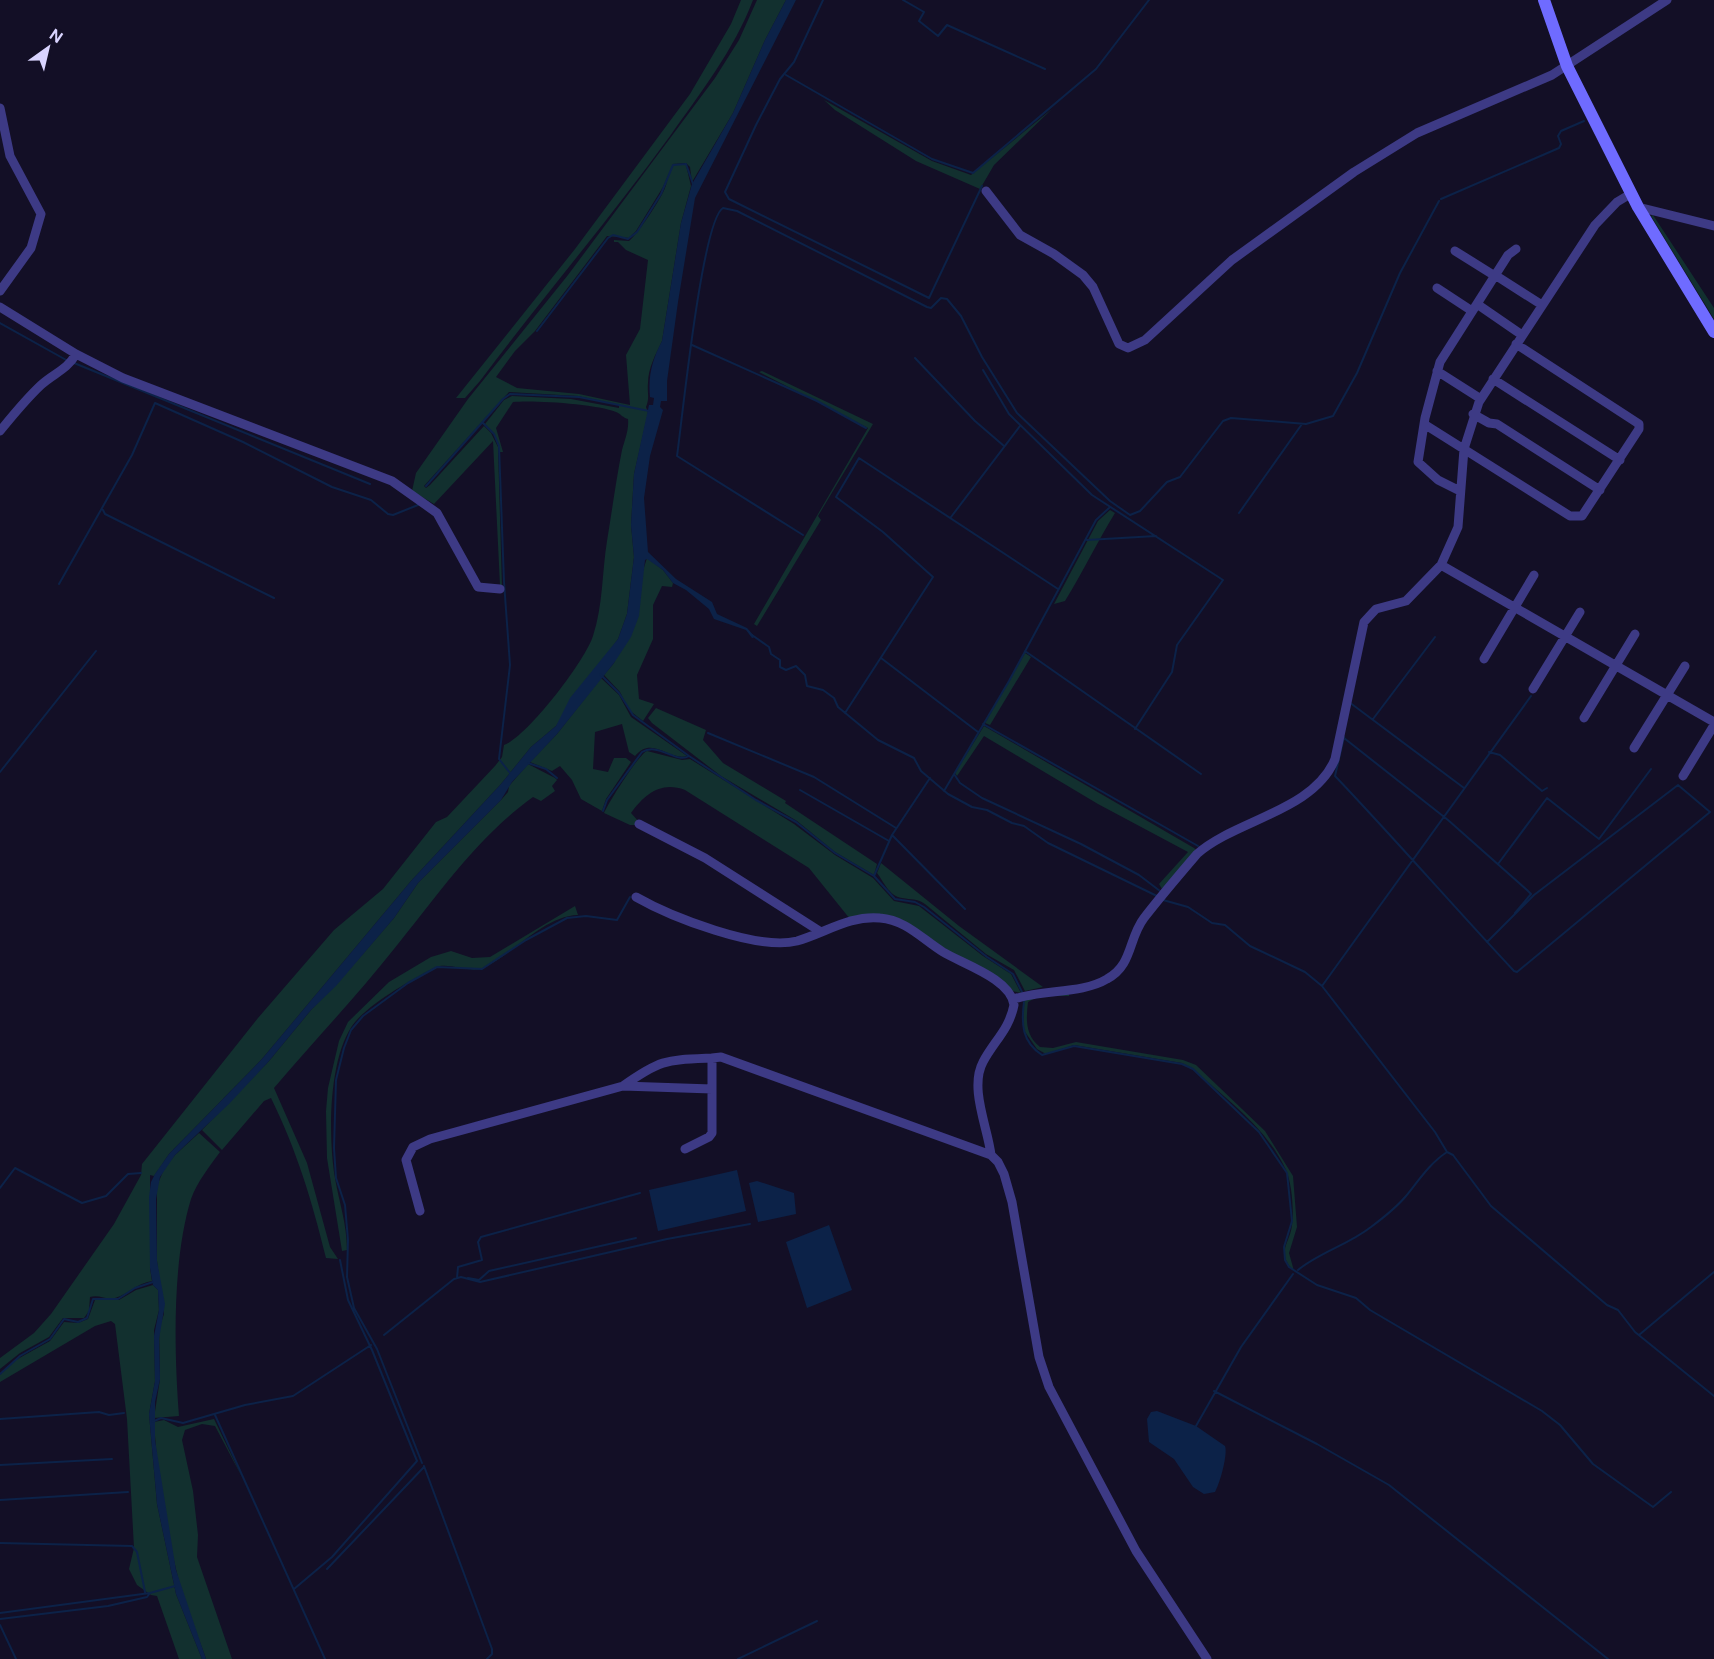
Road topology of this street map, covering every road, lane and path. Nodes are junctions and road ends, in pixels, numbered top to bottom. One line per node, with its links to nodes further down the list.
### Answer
1 (1544, 0): 3 (main road)
2 (1667, 0): 3 (street)
3 (1567, 66): 5 (street); 6 (main road)
4 (0, 108): 13 (street)
5 (986, 191)
6 (1632, 193): 7 (main road); 14 (street)
7 (1638, 207): 8 (street); 17 (main road)
8 (1714, 226)
9 (1516, 249): 11 (street)
10 (1455, 252): 11 (street)
11 (1495, 276): 14 (street); 16 (street)
12 (1437, 288): 16 (street)
13 (0, 291)
14 (1542, 305): 18 (street)
15 (0, 307): 20 (street)
16 (1474, 308): 18 (street); 21 (street)
17 (1714, 332)
18 (1522, 334): 19 (street)
19 (1516, 344): 22 (street); 28 (street)
20 (76, 354): 26 (street); 33 (street)
21 (1437, 371): 23 (street); 25 (street)
22 (1493, 379): 23 (street); 28 (street)
23 (1481, 399): 24 (street)
24 (1473, 414): 27 (street); 29 (street)
25 (1424, 423): 27 (street); 30 (street)
26 (0, 431)
27 (1464, 449): 29 (street); 30 (street)
28 (1620, 459): 29 (street)
29 (1600, 490)
30 (1460, 491): 31 (street)
31 (1441, 565): 34 (street); 50 (street)
32 (1534, 575): 34 (street)
33 (500, 589)
34 (1515, 607): 37 (street); 38 (street)
35 (1580, 612): 37 (street)
36 (1635, 634): 39 (street)
37 (1565, 636): 39 (street); 41 (street)
38 (1484, 659)
39 (1616, 665): 42 (street); 43 (street)
40 (1685, 666): 42 (street)
41 (1533, 689)
42 (1667, 695): 44 (street); 45 (street)
43 (1584, 718)
44 (1714, 723): 46 (street)
45 (1634, 748)
46 (1683, 776)
47 (639, 824): 49 (street)
48 (636, 897): 49 (street)
49 (821, 932): 50 (street)
50 (1014, 999): 55 (street)
51 (712, 1058): 52 (street); 53 (street); 55 (street)
52 (623, 1086): 53 (street); 56 (street)
53 (712, 1089): 54 (street)
54 (685, 1149)
55 (991, 1155): 57 (street)
56 (420, 1211)
57 (1207, 1659)

